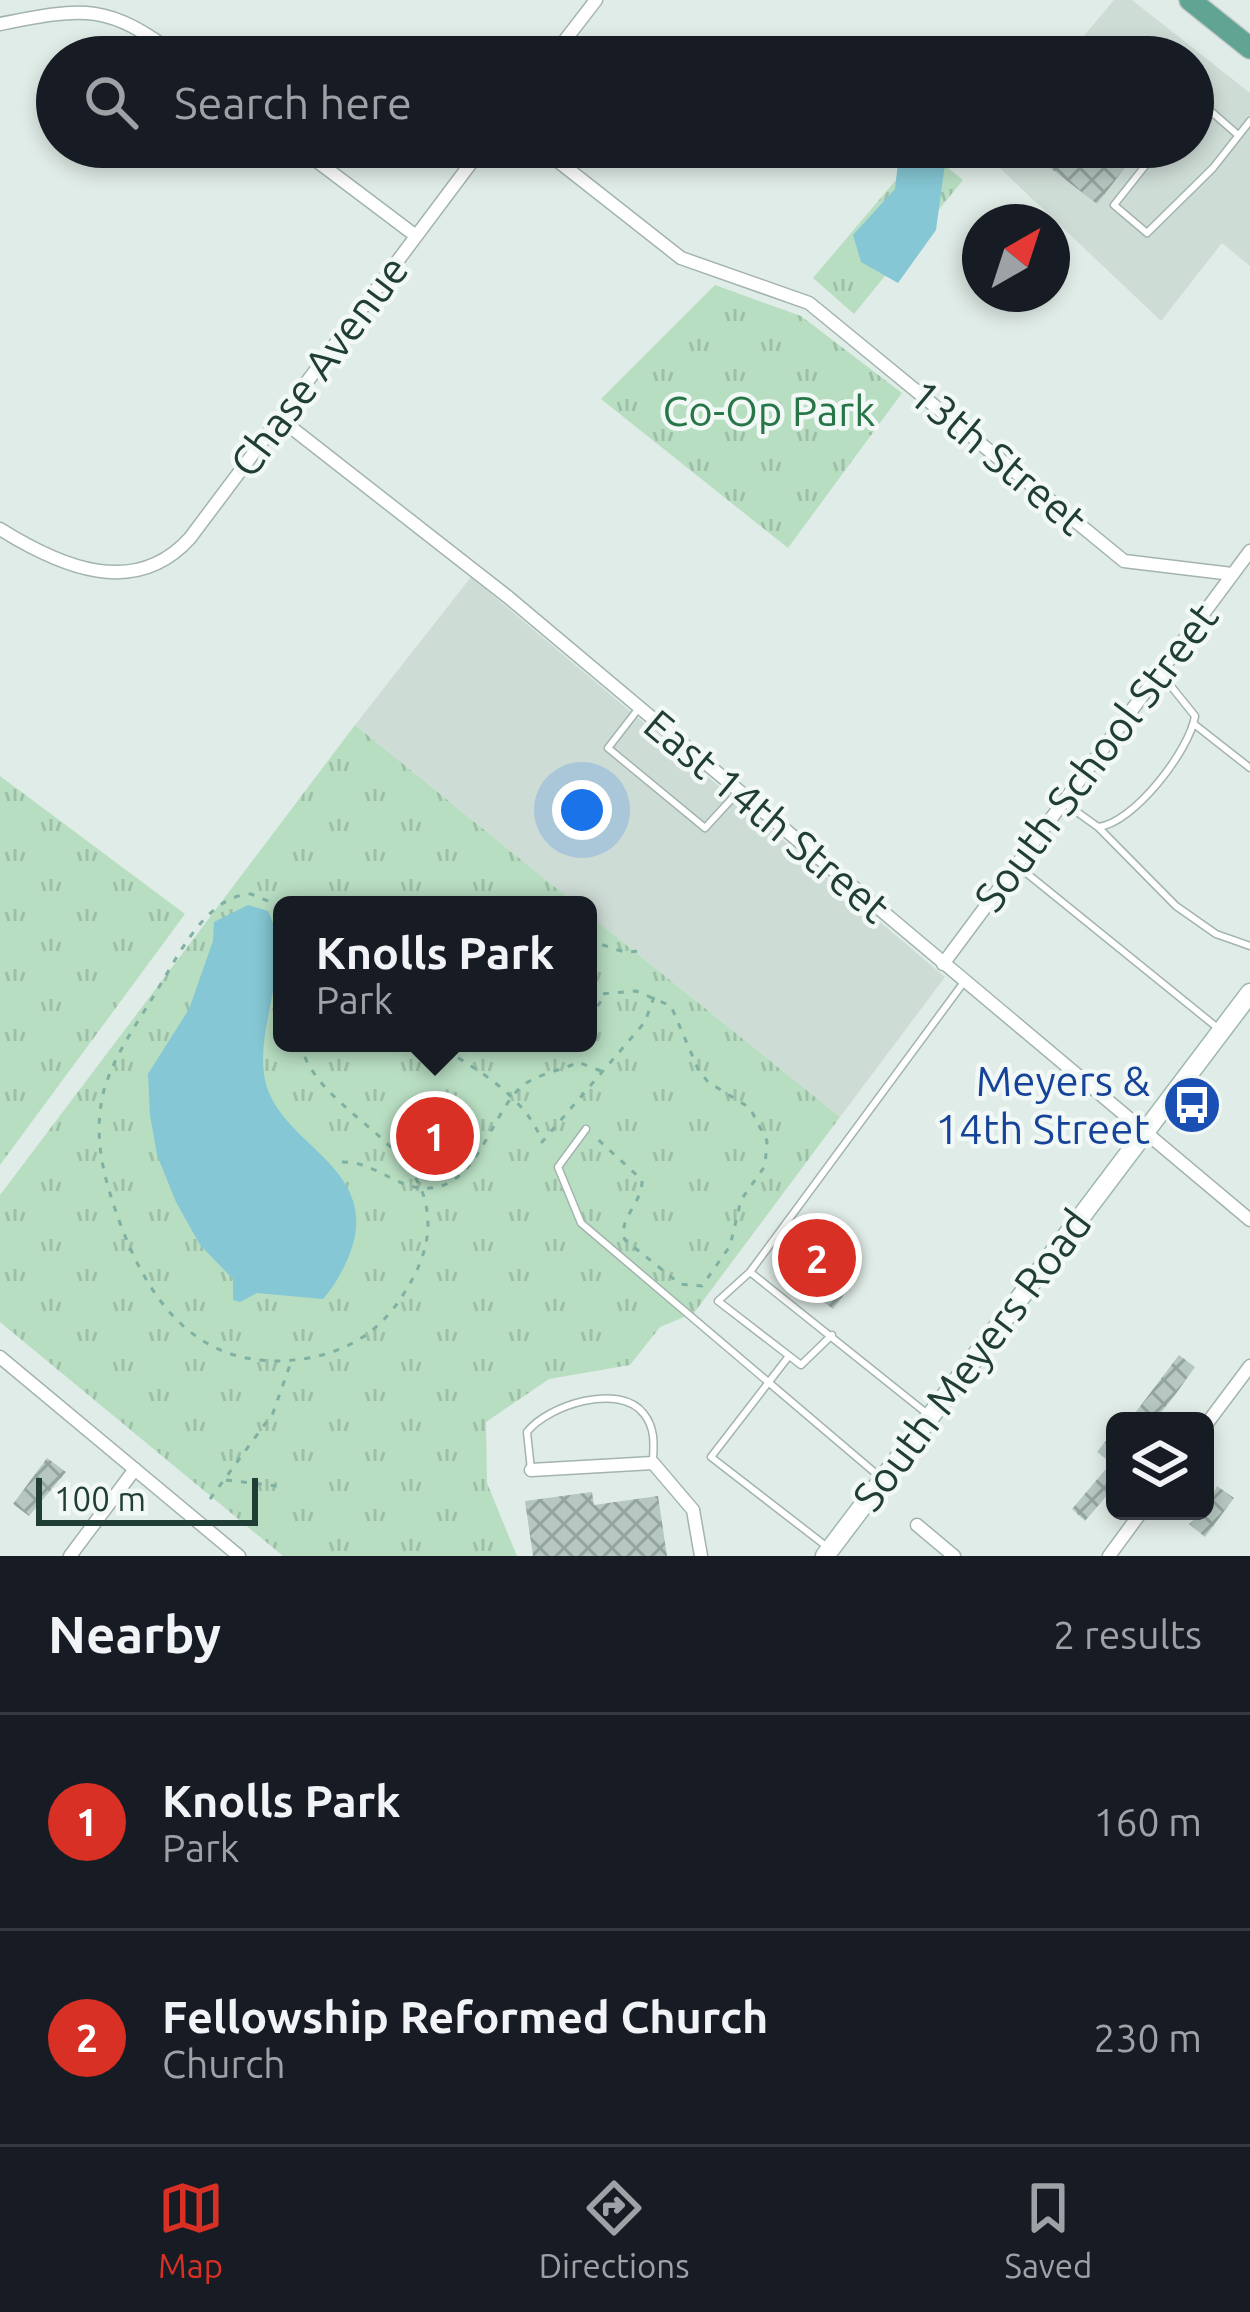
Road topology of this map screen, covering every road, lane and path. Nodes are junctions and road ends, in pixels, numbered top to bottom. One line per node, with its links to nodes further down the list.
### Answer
1 (596, 0): 5 (street)
2 (1190, 0): 6 (main road)
3 (0, 24): 4 (street)
4 (150, 36)
5 (568, 36)
6 (1250, 49)
7 (1214, 115): 9 (lane)
8 (1250, 121): 9 (lane)
9 (1238, 135): 10 (lane)
10 (1214, 161)
11 (326, 168): 16 (street)
12 (467, 168): 16 (street, Chase Avenue)
13 (567, 168): 20 (street, 13th Street)
14 (1143, 168): 15 (lane)
15 (1208, 168)
16 (416, 236): 17 (street, Chase Avenue)
17 (279, 418): 18 (street, Chase Avenue); 22 (street, East 14th Street)
18 (0, 530)
19 (1250, 551): 20 (street, South School Street)
20 (1232, 574): 21 (street, South School Street)
21 (1160, 672): 23 (lane); 26 (street, South School Street)
22 (639, 708): 25 (street, East 14th Street); 25 (lane)
23 (1195, 724): 24 (lane); 27 (lane)
24 (1250, 769)
25 (739, 792): 33 (street, East 14th Street)
26 (1063, 802): 27 (lane); 28 (street, South School Street)
27 (1098, 827): 31 (lane)
28 (1017, 865): 33 (street, South School Street); 40 (lane)
29 (273, 903): 54 (path)
30 (597, 943): 32 (path)
31 (1250, 946)
32 (643, 951)
33 (943, 964): 34 (street, East 14th Street)
34 (964, 982): 46 (street, East 14th Street); 50 (lane)
35 (1250, 993): 40 (street, South Meyers Road)
36 (607, 994): 37 (path); 38 (path); 39 (path)
37 (597, 995)
38 (654, 996): 43 (path); 45 (path)
39 (597, 1007)
40 (1221, 1030): 46 (street, South Meyers Road)
41 (305, 1052): 48 (path)
42 (445, 1052): 44 (path)
43 (602, 1072): 44 (path); 44 (path)
44 (510, 1099): 48 (path)
45 (586, 1129): 56 (lane)
46 (1145, 1130): 49 (street, East 14th Street); 58 (street, South Meyers Road)
47 (342, 1162): 48 (path)
48 (419, 1188): 54 (path)
49 (1250, 1220)
50 (750, 1272): 51 (lane); 52 (lane)
51 (832, 1335): 52 (lane); 58 (lane)
52 (789, 1356): 56 (lane)
53 (0, 1357): 60 (street)
54 (292, 1360): 62 (path)
55 (1250, 1366): 57 (street)
56 (768, 1383): 63 (lane); 68 (lane)
57 (1214, 1414)
58 (930, 1416): 63 (street, South Meyers Road)
59 (653, 1463): 61 (street); 61 (lane); 71 (street)
60 (135, 1469): 69 (street); 70 (street)
61 (531, 1471)
62 (225, 1480): 64 (path); 65 (path)
63 (883, 1480): 68 (street, South Meyers Road)
64 (277, 1486)
65 (210, 1499)
66 (1135, 1520): 73 (street)
67 (917, 1525): 72 (street)
68 (828, 1553)
69 (70, 1556)
70 (239, 1556)
71 (700, 1556)
72 (954, 1556)
73 (1109, 1556)

